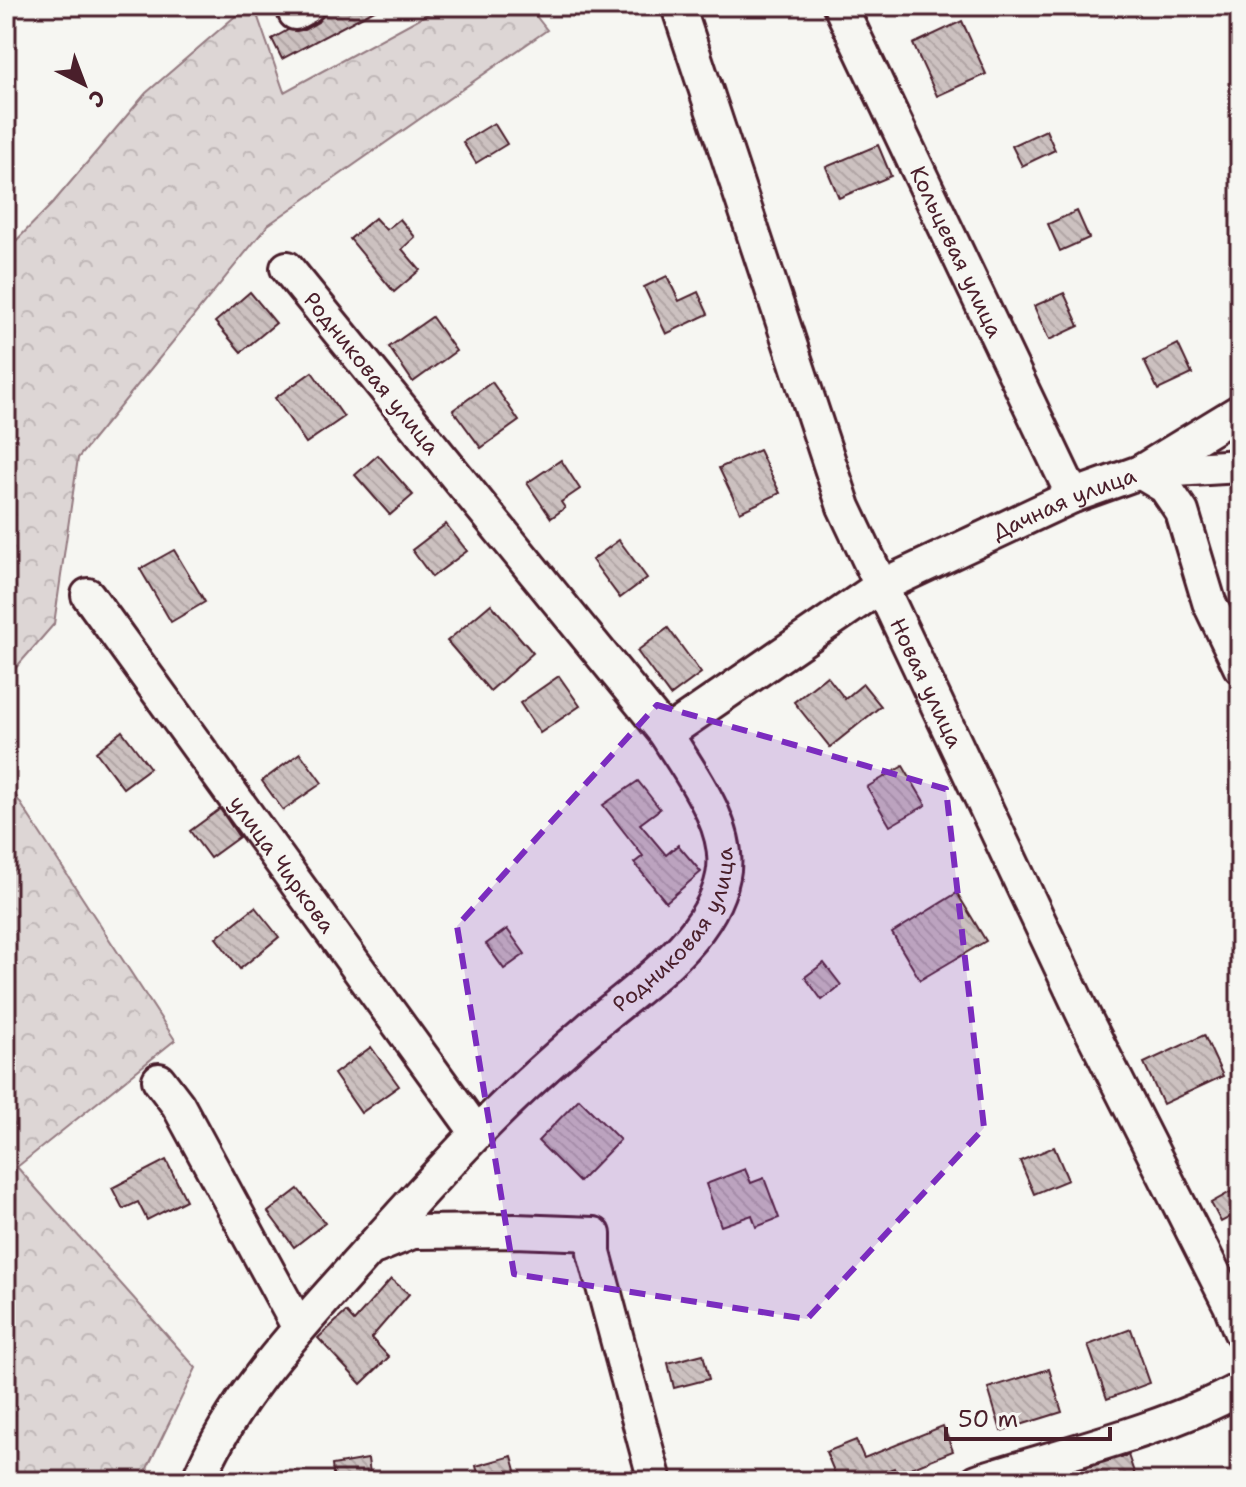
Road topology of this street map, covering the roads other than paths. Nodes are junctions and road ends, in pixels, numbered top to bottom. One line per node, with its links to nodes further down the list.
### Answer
1 (678, 6): 8 (street, Новая улица)
2 (840, 6): 7 (street, Кольцевая улица)
3 (287, 268): 11 (street, Родниковая улица)
4 (1240, 411): 6 (street, Дачная улица)
5 (1240, 466): 6 (street)
6 (1140, 472): 7 (street, Дачная улица); 10 (street)
7 (1073, 496): 8 (street, Дачная улица)
8 (881, 586): 11 (street, Дачная улица); 16 (street, Новая улица)
9 (88, 595): 13 (street, улица Чиркова)
10 (1240, 667)
11 (666, 734): 13 (street, Родниковая улица)
12 (159, 1080): 15 (street)
13 (477, 1133): 14 (street, Родниковая улица)
14 (370, 1250): 15 (street, Родниковая улица); 19 (street)
15 (299, 1328): 18 (street, Родниковая улица)
16 (1240, 1331)
17 (1240, 1389): 20 (street)
18 (198, 1481)
19 (655, 1481)
20 (977, 1481)

